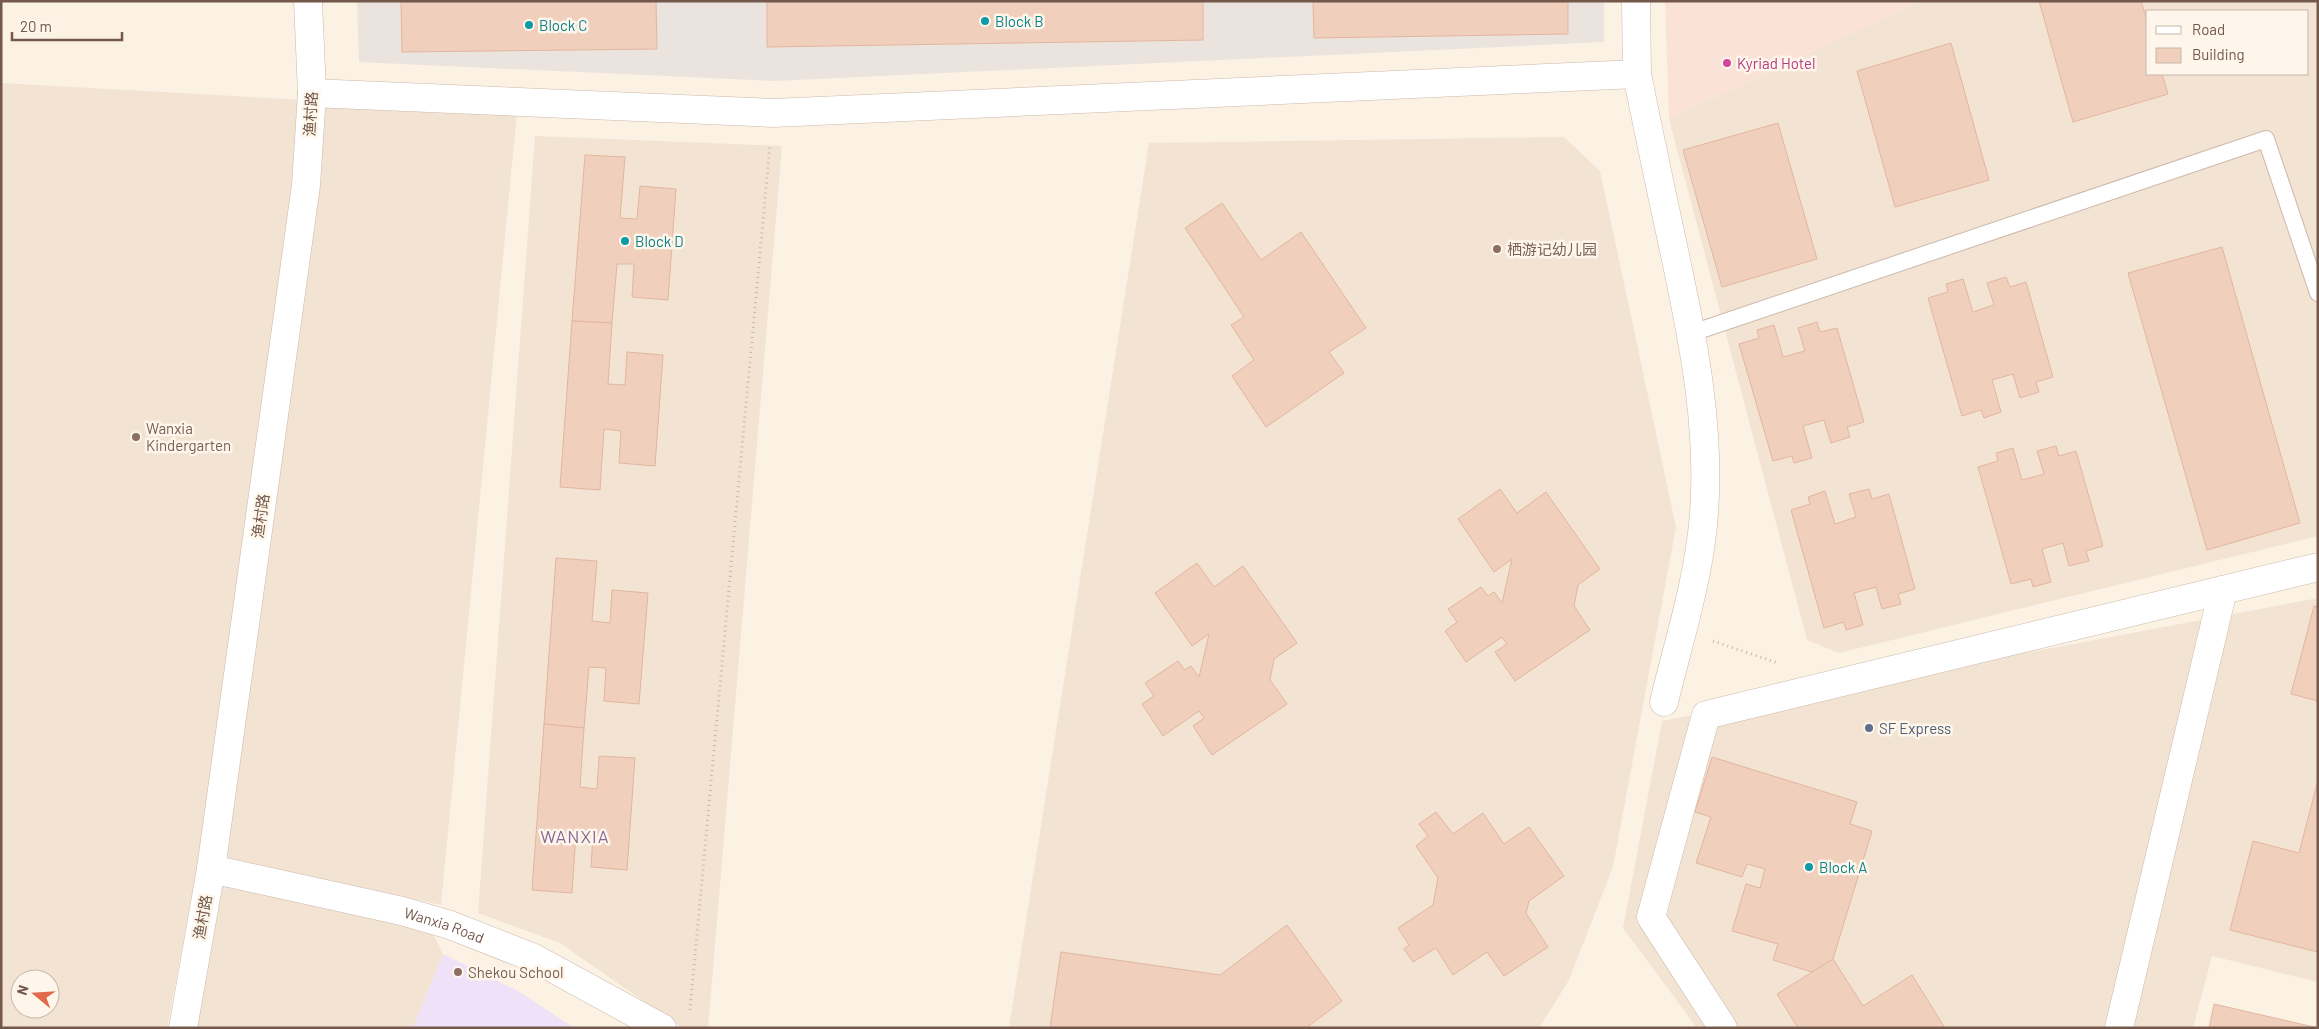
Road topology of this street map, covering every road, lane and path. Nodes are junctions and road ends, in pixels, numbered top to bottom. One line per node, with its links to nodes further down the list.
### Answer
1 (308, 1): 4 (street, 渔村路)
2 (1636, 1): 3 (street)
3 (1637, 74): 5 (street); 7 (street)
4 (312, 92): 5 (street); 13 (street, 渔村路)
5 (773, 113): 14 (path)
6 (2318, 293): 7 (lane)
7 (1692, 333): 10 (street)
8 (2318, 567): 9 (street)
9 (2223, 590): 11 (street); 18 (street)
10 (1682, 630): 11 (path); 12 (street)
11 (1789, 695): 17 (street)
12 (1664, 702)
13 (211, 868): 15 (street, 渔村路); 16 (street, Wanxia Road)
14 (689, 1018)
15 (182, 1028)
16 (662, 1028)
17 (1723, 1028)
18 (2119, 1028)

